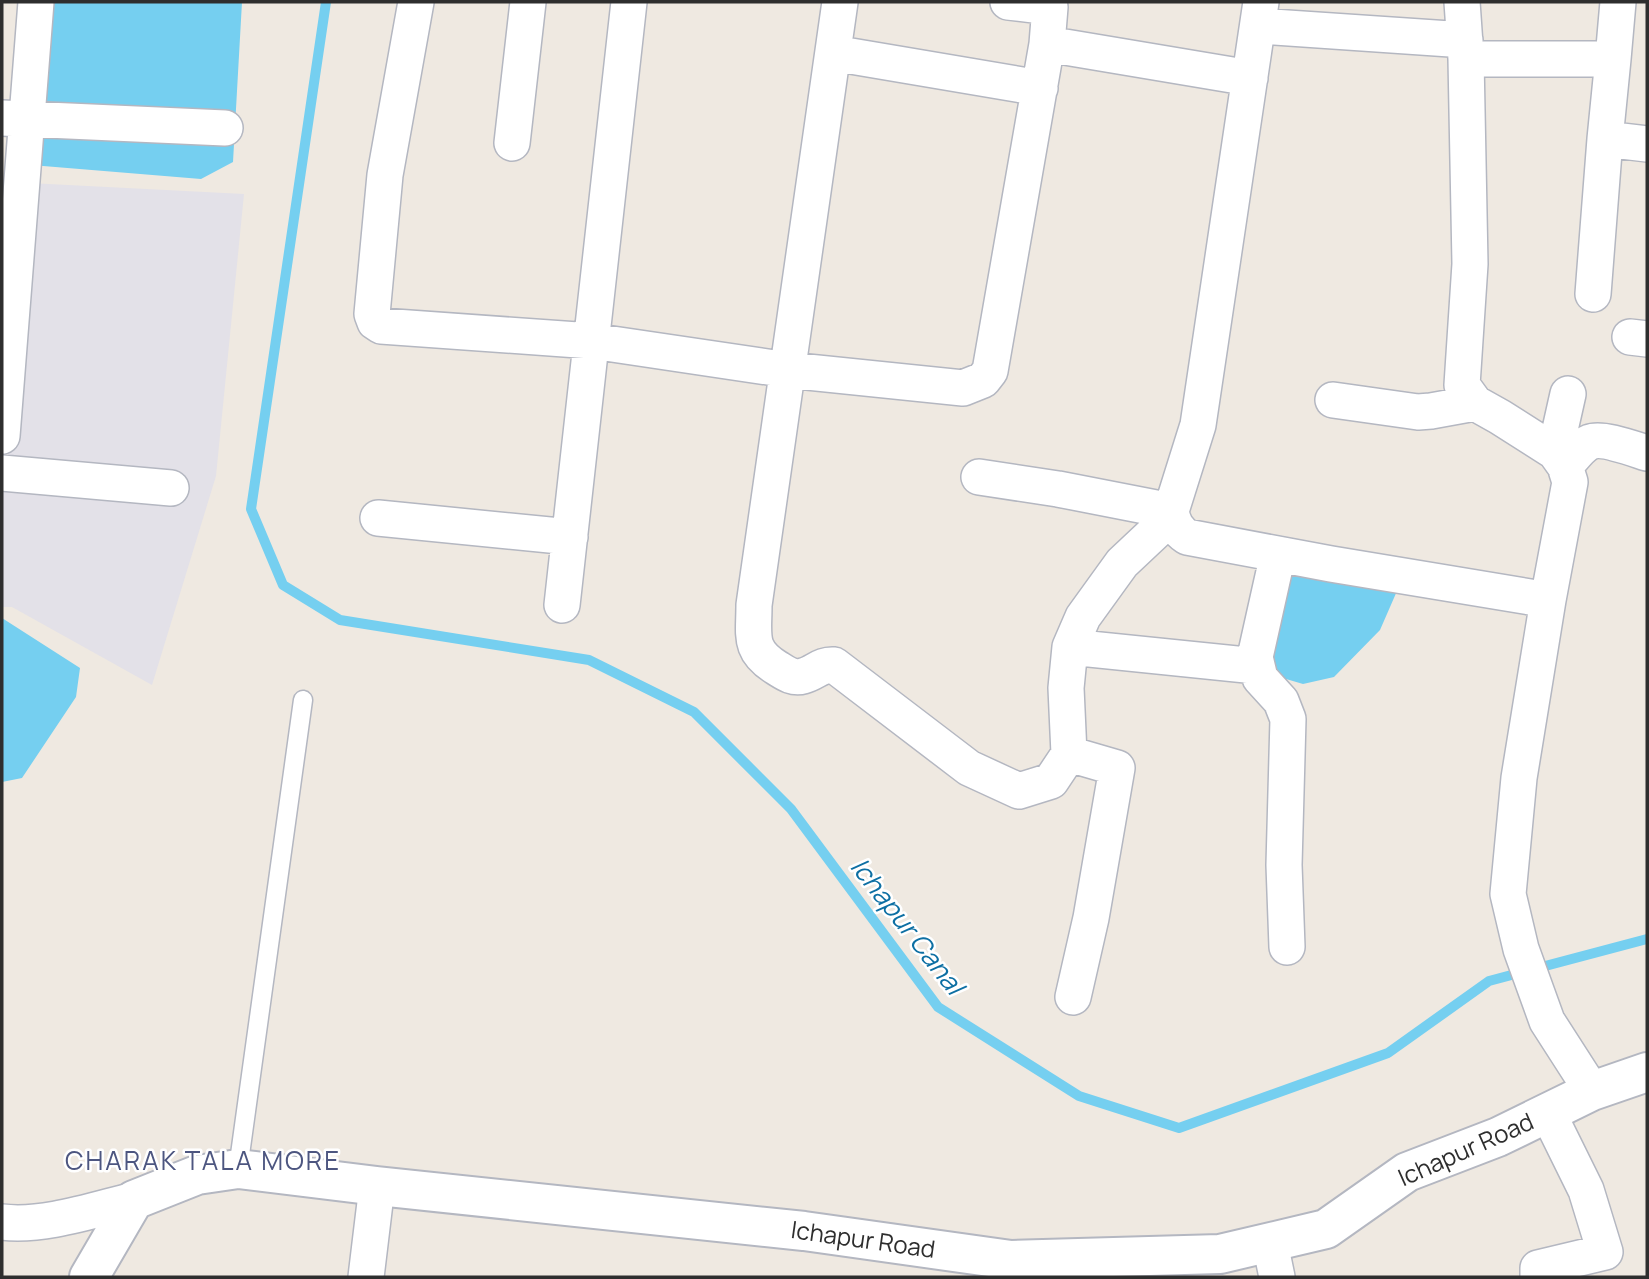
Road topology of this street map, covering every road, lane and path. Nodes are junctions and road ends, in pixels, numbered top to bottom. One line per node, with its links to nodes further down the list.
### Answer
1 (36, 2): 17 (street)
2 (416, 2): 23 (street)
3 (528, 2): 20 (street)
4 (629, 2): 23 (street)
5 (840, 2): 13 (street)
6 (1008, 2): 9 (street)
7 (1462, 2): 12 (street)
8 (1618, 2): 14 (street)
9 (1050, 4): 11 (street)
10 (1259, 14): 12 (street); 15 (street)
11 (1047, 44): 15 (street); 16 (street)
12 (1465, 49): 14 (street); 27 (street)
13 (833, 54): 16 (street); 24 (street)
14 (1613, 59): 19 (street)
15 (1250, 78): 34 (street)
16 (1040, 88): 24 (street)
17 (14, 118): 18 (street); 28 (street)
18 (225, 128)
19 (1605, 139): 21 (street); 22 (street)
20 (512, 143)
21 (1647, 144)
22 (1593, 294)
23 (592, 341): 24 (street); 36 (street)
24 (788, 370): 43 (street)
25 (1568, 394): 30 (street)
26 (1333, 400): 27 (street)
27 (1475, 403): 30 (street)
28 (2, 436)
29 (1647, 453): 30 (street)
30 (1560, 459): 38 (street)
31 (2, 473): 33 (street)
32 (979, 477): 34 (street)
33 (171, 488)
34 (1171, 514): 37 (street); 40 (street)
35 (378, 518): 36 (street)
36 (570, 537): 39 (street)
37 (1278, 554): 38 (street); 41 (street)
38 (1548, 600): 47 (street)
39 (562, 605)
40 (1070, 647): 41 (street); 43 (street)
41 (1256, 666): 44 (street)
42 (303, 699): 49 (lane)
43 (1069, 754): 45 (street)
44 (1287, 947)
45 (1073, 997)
46 (1647, 1072): 47 (street, Ichapur Road)
47 (1592, 1091): 48 (street, Ichapur Road)
48 (1548, 1113): 53 (street, Ichapur Road); 56 (street)
49 (238, 1169): 50 (street, Ichapur Road); 51 (street, Ichapur Road)
50 (377, 1186): 53 (street, Ichapur Road); 55 (street)
51 (134, 1200): 52 (street); 54 (street)
52 (2, 1222)
53 (1273, 1260)
54 (89, 1277)
55 (366, 1277)
56 (1538, 1277)

